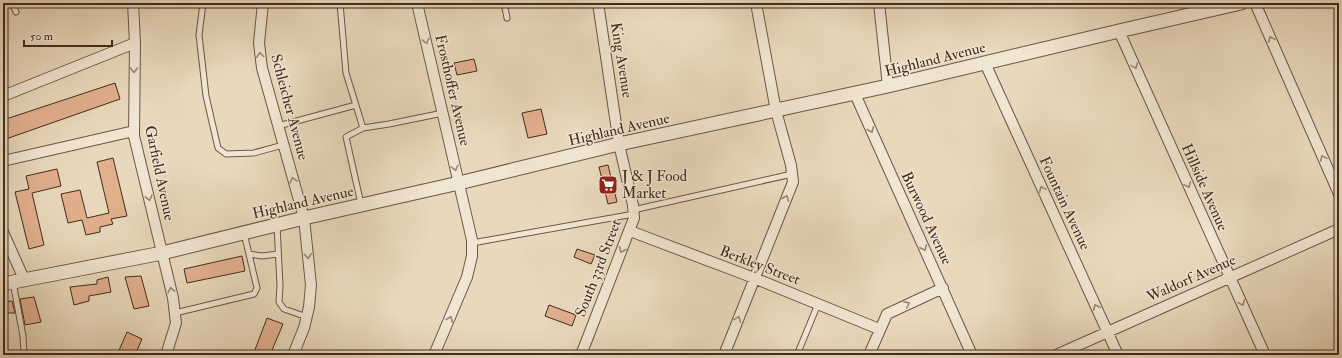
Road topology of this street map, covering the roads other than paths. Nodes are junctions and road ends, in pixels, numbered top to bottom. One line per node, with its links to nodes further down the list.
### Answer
1 (12, 3): 13 (lane)
2 (133, 3): 16 (street, Garfield Avenue)
3 (203, 3): 28 (lane)
4 (262, 3): 24 (street, Schleicher Avenue, one-way to 4)
5 (340, 3): 21 (lane)
6 (417, 3): 23 (street, Frosthoffer Avenue, one-way to 23)
7 (504, 3): 14 (lane)
8 (598, 3): 27 (street, King Avenue)
9 (756, 3): 22 (street)
10 (879, 3): 18 (street)
11 (1241, 3): 15 (street, Highland Avenue)
12 (1255, 3): 32 (street, one-way to 12)
13 (16, 12)
14 (507, 18)
15 (1119, 31): 17 (street, Highland Avenue); 45 (street, Hillside Avenue, one-way to 45)
16 (135, 43): 20 (street); 26 (street, Garfield Avenue, one-way to 26)
17 (985, 63): 18 (street, Highland Avenue); 53 (street, Fountain Avenue, one-way to 17)
18 (888, 86): 19 (street, Highland Avenue)
19 (855, 94): 22 (street, Highland Avenue); 48 (street, Burwood Avenue, one-way to 48)
20 (3, 96)
21 (356, 105): 24 (lane); 25 (lane)
22 (776, 111): 27 (street, Highland Avenue); 30 (street)
23 (442, 113): 25 (lane); 31 (street, Frosthoffer Avenue, one-way to 31)
24 (278, 126): 28 (street, Schleicher Avenue)
25 (363, 128): 33 (lane)
26 (134, 130): 29 (street); 42 (street, Garfield Avenue, one-way to 42)
27 (619, 144): 31 (street, Highland Avenue); 34 (street, South 33rd Street)
28 (284, 145): 35 (street, Schleicher Avenue, one-way to 28)
29 (3, 161)
30 (792, 174): 34 (lane); 46 (street, one-way to 30)
31 (459, 183): 33 (street, Highland Avenue); 41 (street, Frosthoffer Avenue)
32 (1339, 194)
33 (362, 205): 35 (street, Highland Avenue)
34 (634, 212): 38 (street, South 33rd Street); 41 (lane)
35 (304, 218): 36 (street, Highland Avenue); 51 (street, Schleicher Avenue, one-way to 51)
36 (277, 224): 40 (street, Highland Avenue); 44 (lane)
37 (1339, 229): 45 (street, Waldorf Avenue)
38 (630, 231): 46 (street, Berkley Street); 58 (street, South 33rd Street, one-way to 58)
39 (3, 232): 47 (street)
40 (244, 232): 42 (street, Highland Avenue); 43 (lane)
41 (472, 243): 57 (street, Frosthoffer Avenue, one-way to 41)
42 (162, 253): 47 (street, Highland Avenue); 50 (street, Garfield Avenue, one-way to 42)
43 (249, 254): 44 (lane); 50 (lane)
44 (278, 254): 51 (lane)
45 (1230, 277): 53 (street, Waldorf Avenue); 65 (street, Hillside Avenue, one-way to 65)
46 (754, 278): 49 (street, Berkley Street); 59 (street, one-way to 46)
47 (13, 281): 54 (lane)
48 (943, 288): 52 (street, one-way to 48); 62 (street, Burwood Avenue)
49 (818, 304): 52 (street, Berkley Street); 60 (lane)
50 (175, 314): 55 (street, Garfield Avenue)
51 (307, 317): 56 (street, Schleicher Avenue)
52 (879, 329): 61 (street)
53 (1108, 331): 63 (street, Waldorf Avenue); 64 (street, Fountain Avenue)
54 (24, 355)
55 (166, 355)
56 (293, 355)
57 (434, 355)
58 (581, 355)
59 (724, 355)
60 (797, 355)
61 (869, 355)
62 (972, 355)
63 (1056, 355)
64 (1118, 355)
65 (1265, 355)

